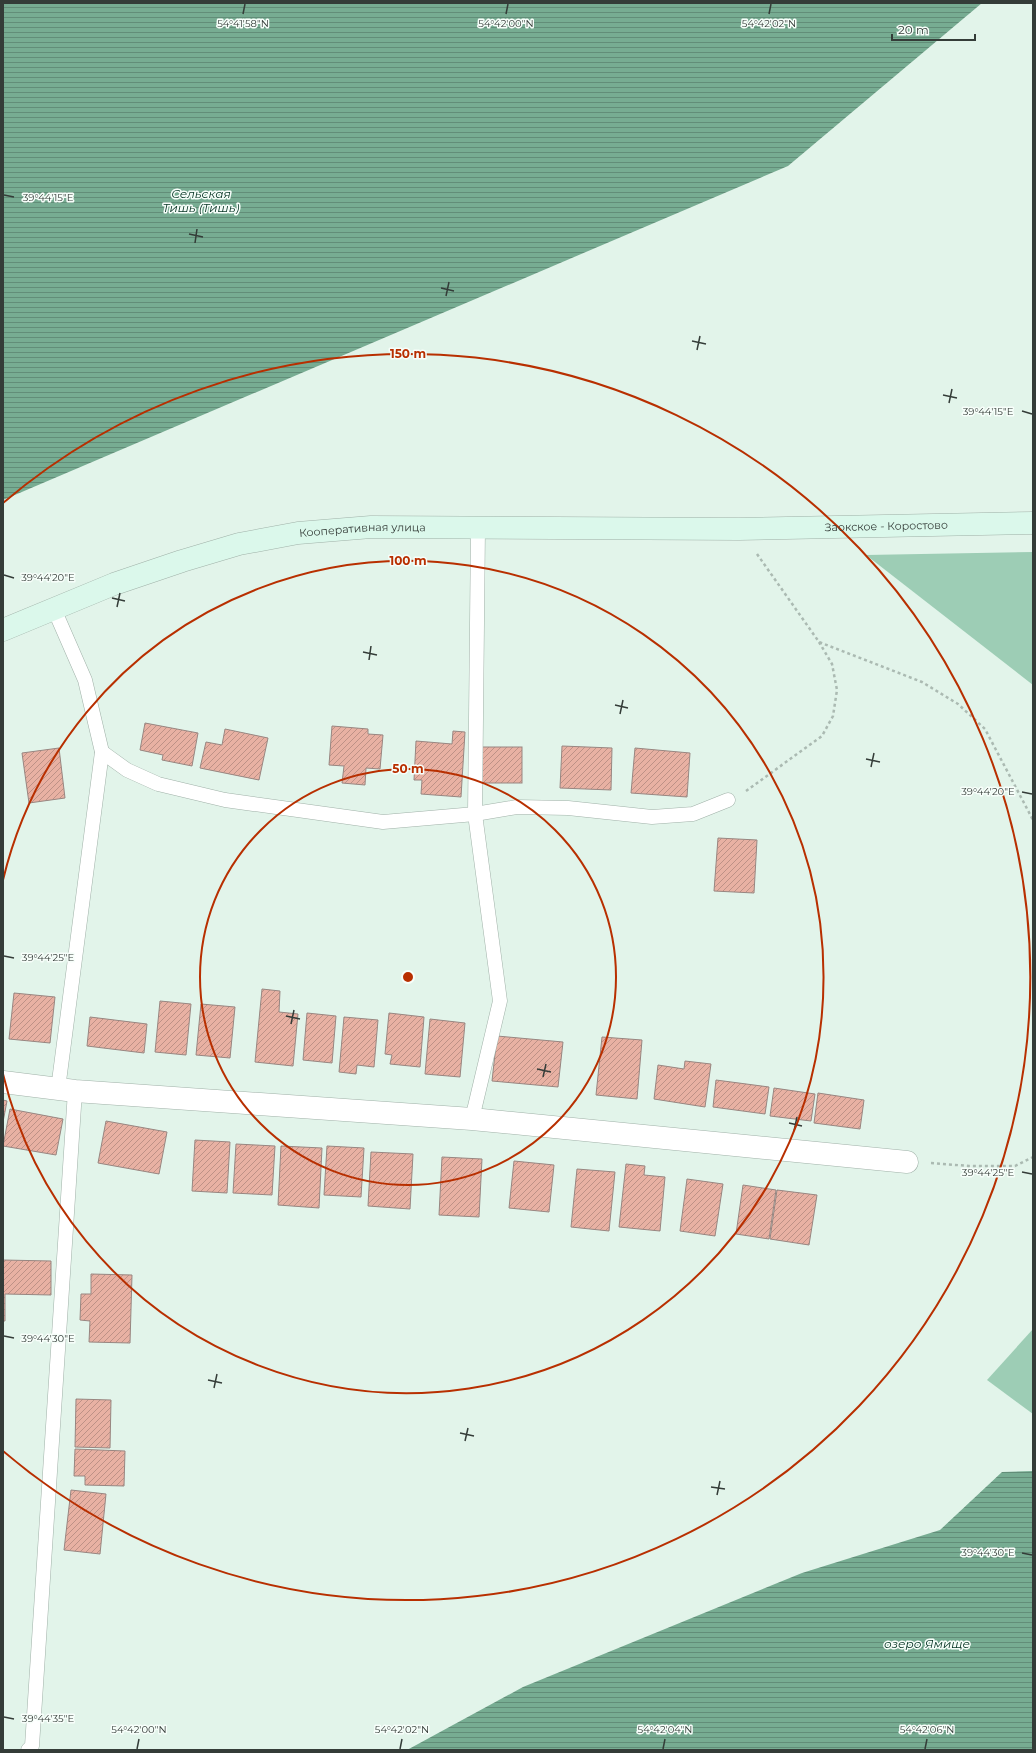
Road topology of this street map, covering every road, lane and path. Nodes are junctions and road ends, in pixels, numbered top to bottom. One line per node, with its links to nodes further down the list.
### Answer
1 (1033, 524): 3 (street, Заокское - Коростово)
2 (478, 528): 3 (street, Кооперативная улица); 4 (street, Кооперативная улица); 9 (lane)
3 (739, 529): 6 (path)
4 (54, 609): 5 (street, Кооперативная улица); 7 (lane)
5 (3, 630)
6 (819, 642): 8 (path); 10 (path)
7 (102, 752): 9 (lane); 12 (lane)
8 (728, 800): 9 (lane)
9 (475, 814): 13 (lane)
10 (1033, 820)
11 (3, 1082): 12 (street)
12 (67, 1090): 13 (street); 16 (lane)
13 (472, 1119): 15 (street)
14 (1033, 1157): 15 (path)
15 (907, 1162)
16 (28, 1750)

